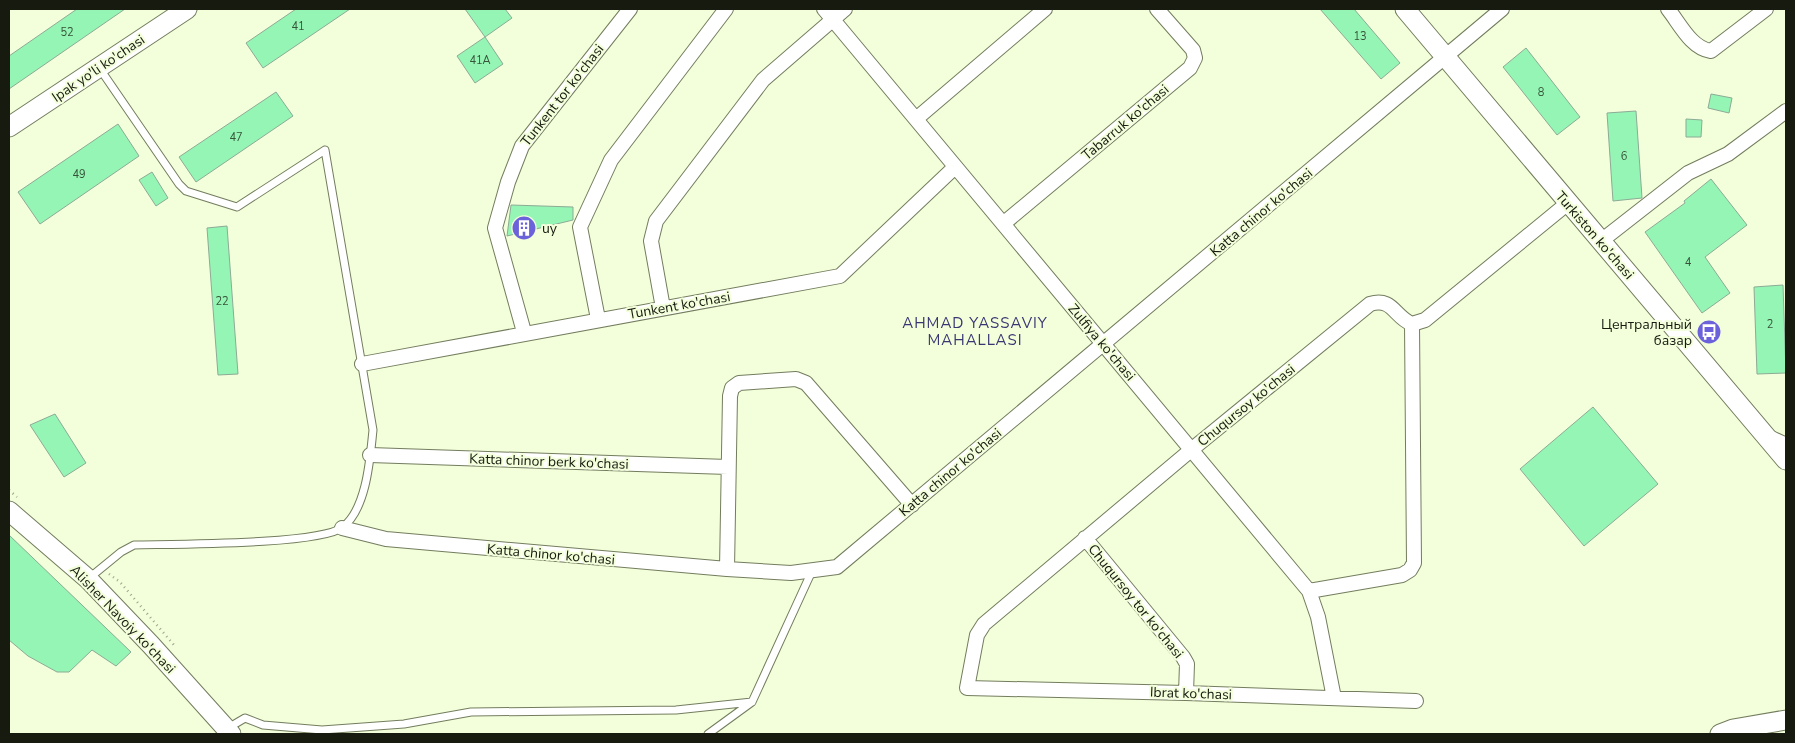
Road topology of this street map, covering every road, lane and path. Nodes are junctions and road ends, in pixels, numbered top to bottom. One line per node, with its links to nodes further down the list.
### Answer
1 (187, 9): 13 (main road, Ipak yo'li ko'chasi)
2 (630, 9): 24 (street, Tunkent tor ko'chasi)
3 (726, 9): 22 (street)
4 (845, 9): 11 (street)
5 (1045, 9): 15 (street)
6 (1157, 9): 19 (street, Tabarruk ko'chasi)
7 (1405, 9): 12 (main road, Turkiston ko'chasi)
8 (1502, 9): 12 (street, Katta chinor ko'chasi)
9 (1668, 9): 10 (street)
10 (1766, 9)
11 (828, 14): 15 (street, Zulfiya ko'chasi); 21 (street)
12 (1446, 58): 18 (main road, Turkiston ko'chasi); 25 (street, Katta chinor ko'chasi)
13 (99, 67): 16 (main road, Ipak yo'li ko'chasi); 26 (lane)
14 (1786, 111): 20 (street)
15 (916, 119): 17 (street, Zulfiya ko'chasi)
16 (9, 127)
17 (955, 166): 19 (street, Zulfiya ko'chasi); 21 (street, Tunkent ko'chasi)
18 (1568, 203): 20 (main road, Turkiston ko'chasi); 23 (street)
19 (1003, 224): 25 (street, Zulfiya ko'chasi)
20 (1601, 241): 27 (main road, Turkiston ko'chasi)
21 (663, 308): 22 (street, Tunkent ko'chasi)
22 (598, 319): 24 (street, Tunkent ko'chasi)
23 (1412, 324): 29 (street, Chuqursoy ko'chasi); 40 (street)
24 (524, 332): 26 (street, Tunkent ko'chasi)
25 (1103, 343): 29 (street, Zulfiya ko'chasi); 33 (street, Katta chinor ko'chasi)
26 (362, 364): 30 (lane)
27 (1762, 430): 28 (lane); 31 (main road, Turkiston ko'chasi)
28 (1786, 441)
29 (1191, 450): 36 (street, Chuqursoy ko'chasi); 40 (street, Zulfiya ko'chasi)
30 (370, 455): 32 (street, Katta chinor berk ko'chasi); 35 (lane)
31 (1786, 460)
32 (728, 467): 33 (street); 37 (street)
33 (912, 505): 38 (street, Katta chinor ko'chasi)
34 (9, 511): 39 (main road, Alisher Navoiy ko'chasi)
35 (342, 528): 37 (street, Katta chinor ko'chasi); 39 (lane)
36 (1085, 538): 41 (street, Chuqursoy ko'chasi); 42 (street, Chuqursoy tor ko'chasi)
37 (727, 569): 38 (street, Katta chinor ko'chasi)
38 (812, 570): 45 (lane)
39 (88, 579): 47 (main road, Alisher Navoiy ko'chasi)
40 (1309, 591): 43 (street, Zulfiya ko'chasi)
41 (967, 688): 42 (street, Ibrat ko'chasi)
42 (1186, 693): 43 (street, Ibrat ko'chasi)
43 (1334, 698): 44 (street, Ibrat ko'chasi)
44 (1416, 701)
45 (752, 702): 47 (lane); 48 (lane)
46 (1786, 720): 49 (main road)
47 (229, 732)
48 (708, 734)
49 (1720, 734)

